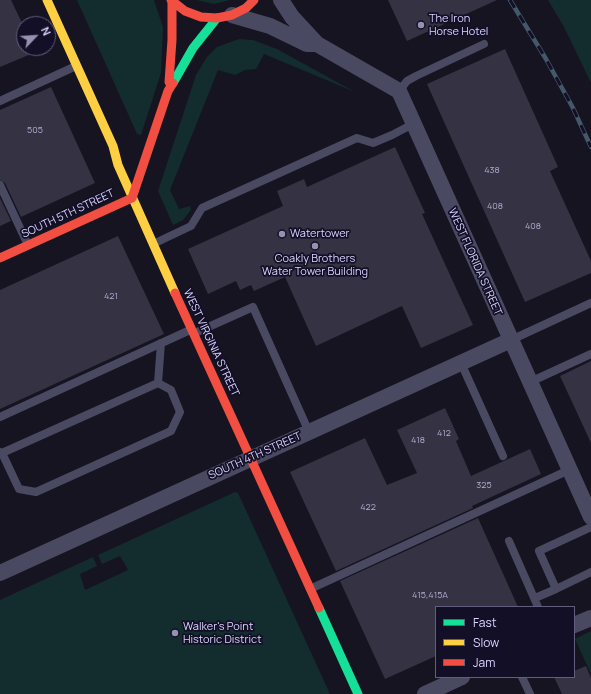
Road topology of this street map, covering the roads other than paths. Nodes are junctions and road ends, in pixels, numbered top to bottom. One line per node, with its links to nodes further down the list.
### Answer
1 (47, 0): 8 (street, WEST VIRGINIA STREET)
2 (254, 0): 5 (street, SOUTH 5TH STREET)
3 (281, 0): 6 (street)
4 (172, 1): 5 (street); 9 (street, SOUTH 5TH STREET)
5 (225, 17): 6 (street); 9 (street, SOUTH 5TH STREET)
6 (317, 44): 10 (street)
7 (484, 44): 10 (lane)
8 (77, 66): 11 (lane); 13 (street, WEST VIRGINIA STREET)
9 (168, 91): 14 (street, SOUTH 5TH STREET)
10 (399, 91): 12 (street, WEST FLORIDA STREET)
11 (0, 102)
12 (412, 124): 19 (lane); 24 (street, WEST FLORIDA STREET)
13 (114, 146): 15 (street); 18 (street, WEST VIRGINIA STREET)
14 (149, 146): 16 (street); 18 (street, SOUTH 5TH STREET)
15 (123, 153)
16 (137, 153)
17 (0, 186): 20 (lane)
18 (132, 198): 19 (street, WEST VIRGINIA STREET); 20 (street, SOUTH 5TH STREET)
19 (153, 244): 23 (street, WEST VIRGINIA STREET)
20 (28, 245): 21 (street, SOUTH 5TH STREET)
21 (0, 258)
22 (591, 303): 24 (lane)
23 (193, 331): 25 (lane); 31 (lane); 34 (street, WEST VIRGINIA STREET)
24 (511, 340): 27 (street, SOUTH 4TH STREET); 28 (street, WEST FLORIDA STREET)
25 (161, 343): 29 (lane); 30 (lane)
26 (591, 354): 28 (lane)
27 (461, 363): 31 (street, SOUTH 4TH STREET); 33 (lane)
28 (530, 382): 35 (street, WEST FLORIDA STREET)
29 (158, 383): 32 (lane); 32 (lane)
30 (0, 417)
31 (309, 432): 34 (street, SOUTH 4TH STREET)
32 (1, 453)
33 (503, 456)
34 (251, 458): 40 (street, SOUTH 4TH STREET); 41 (street, WEST VIRGINIA STREET)
35 (569, 470): 36 (street, WEST FLORIDA STREET); 41 (lane)
36 (591, 517)
37 (591, 527): 42 (lane)
38 (509, 541): 43 (lane)
39 (591, 572): 42 (lane)
40 (0, 573)
41 (310, 589): 49 (street, WEST VIRGINIA STREET)
42 (556, 589): 43 (lane)
43 (535, 598): 44 (lane)
44 (538, 606)
45 (591, 618): 46 (street)
46 (575, 625)
47 (460, 678): 50 (street)
48 (522, 678): 51 (lane)
49 (358, 694)
50 (425, 694)
51 (530, 694)

